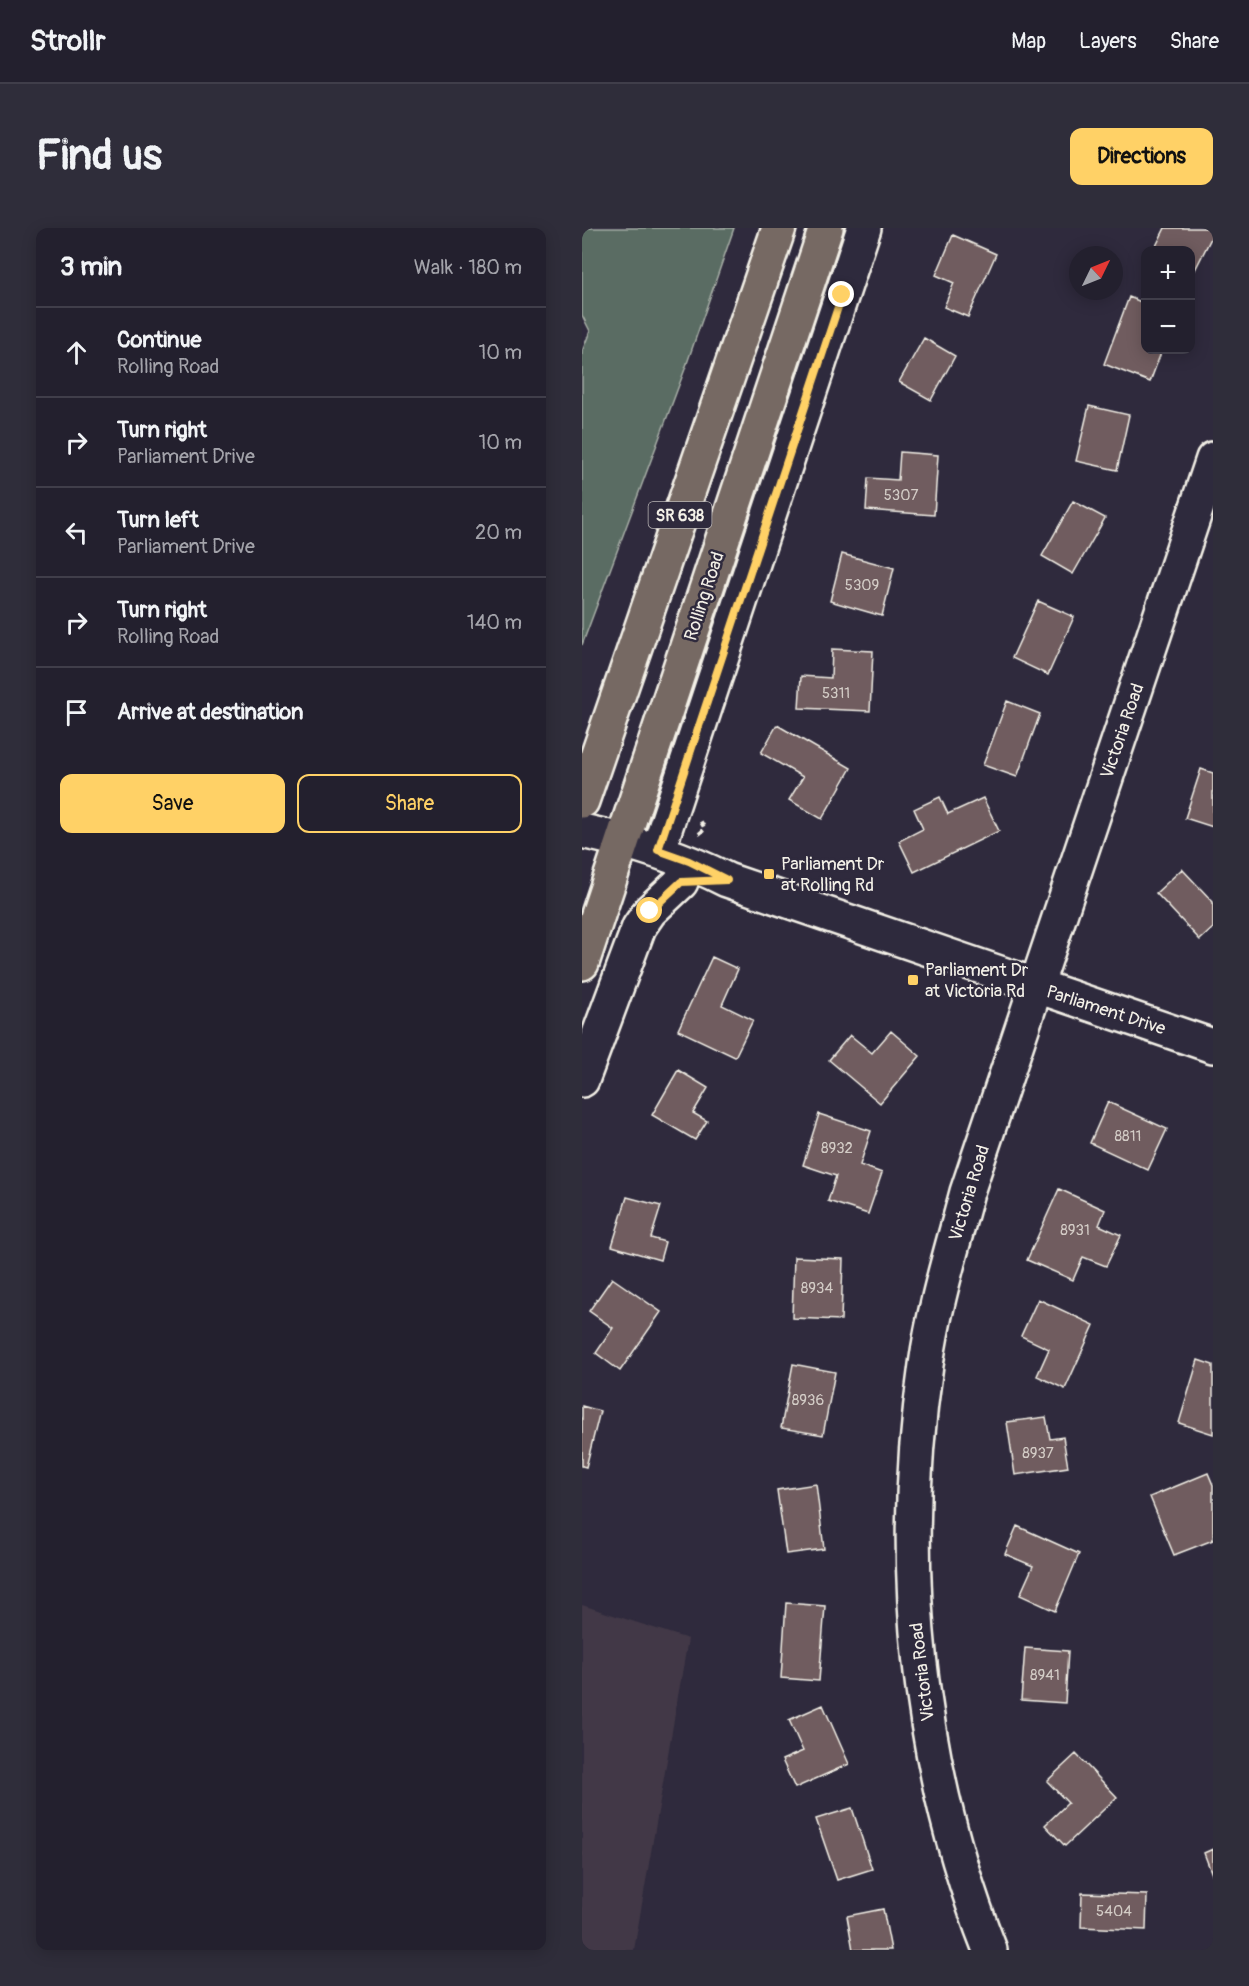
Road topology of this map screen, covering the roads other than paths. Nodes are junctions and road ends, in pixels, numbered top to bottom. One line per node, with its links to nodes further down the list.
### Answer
1 (779, 228): 5 (main road, SR 638)
2 (826, 228): 9 (main road, Rolling Road / SR 638)
3 (864, 228): 8 (street, Rolling Road)
4 (1213, 459): 13 (street, Victoria Road)
5 (582, 801)
6 (582, 831): 9 (street, Parliament Drive)
7 (582, 836): 9 (street, Parliament Drive)
8 (658, 850): 9 (street, Parliament Drive); 10 (street, Parliament Drive)
9 (620, 851): 11 (street, Parliament Drive); 12 (main road, Rolling Road / SR 638)
10 (727, 880): 11 (street, Parliament Drive); 13 (street, Parliament Drive)
11 (681, 882): 15 (street)
12 (582, 963)
13 (1036, 987): 14 (street, Parliament Drive); 16 (street, Victoria Road)
14 (1213, 1046)
15 (582, 1080)
16 (990, 1950)

